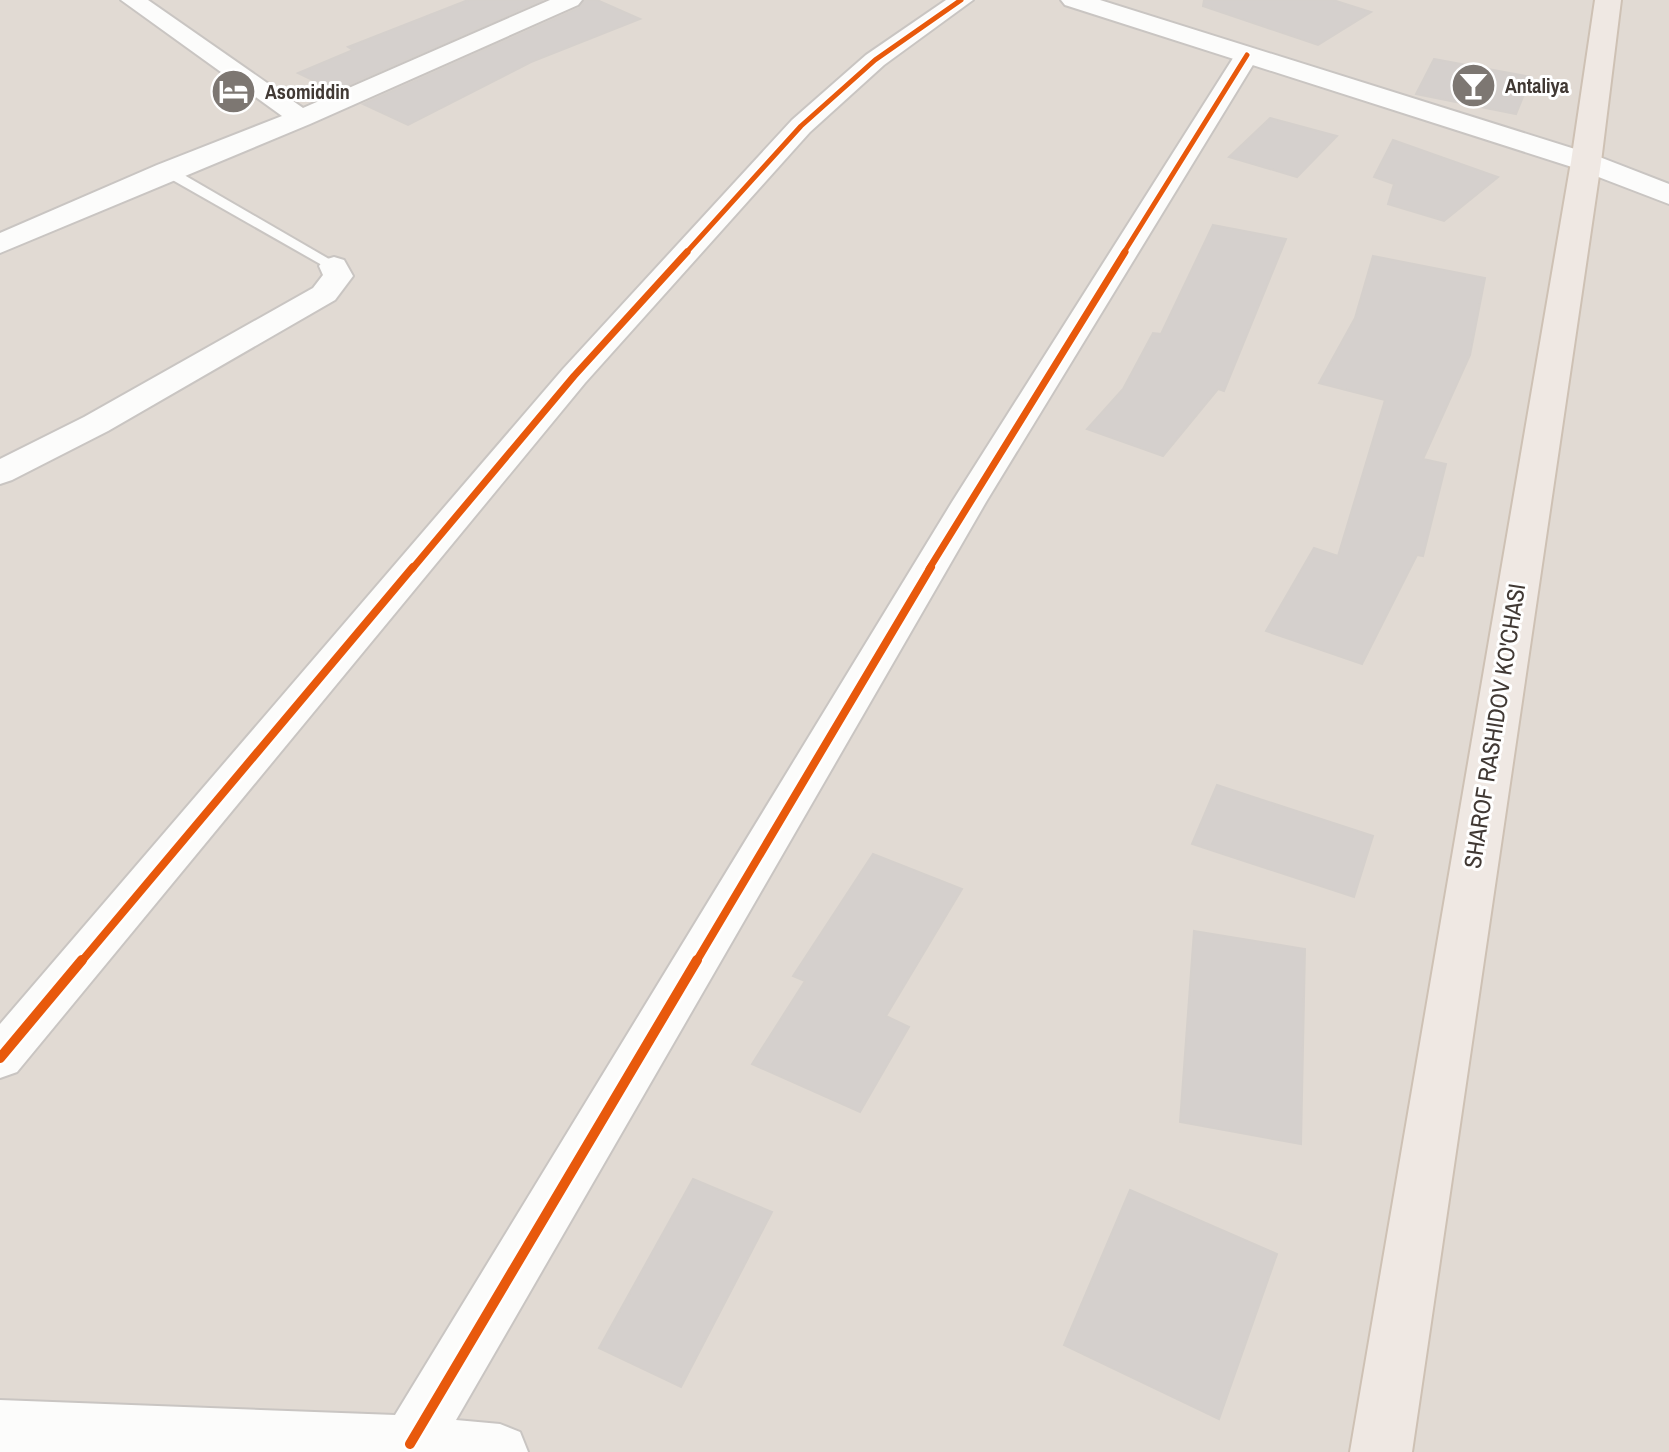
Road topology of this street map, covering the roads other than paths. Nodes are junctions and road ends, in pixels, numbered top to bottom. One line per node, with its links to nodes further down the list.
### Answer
1 (133, 0): 7 (street)
2 (570, 0): 7 (street)
3 (961, 0): 14 (street)
4 (1074, 0): 6 (street)
5 (1608, 0): 8 (main road, SHAROF RASHIDOV KO'CHASI)
6 (1247, 55): 8 (street); 16 (street)
7 (301, 118): 9 (street)
8 (1586, 162): 10 (street); 18 (main road, SHAROF RASHIDOV KO'CHASI)
9 (167, 171): 11 (street); 12 (lane)
10 (1669, 195)
11 (0, 244)
12 (334, 266): 13 (street)
13 (0, 473)
14 (0, 1058)
15 (0, 1428): 16 (street)
16 (410, 1444): 17 (street)
17 (500, 1452)
18 (1381, 1452)

